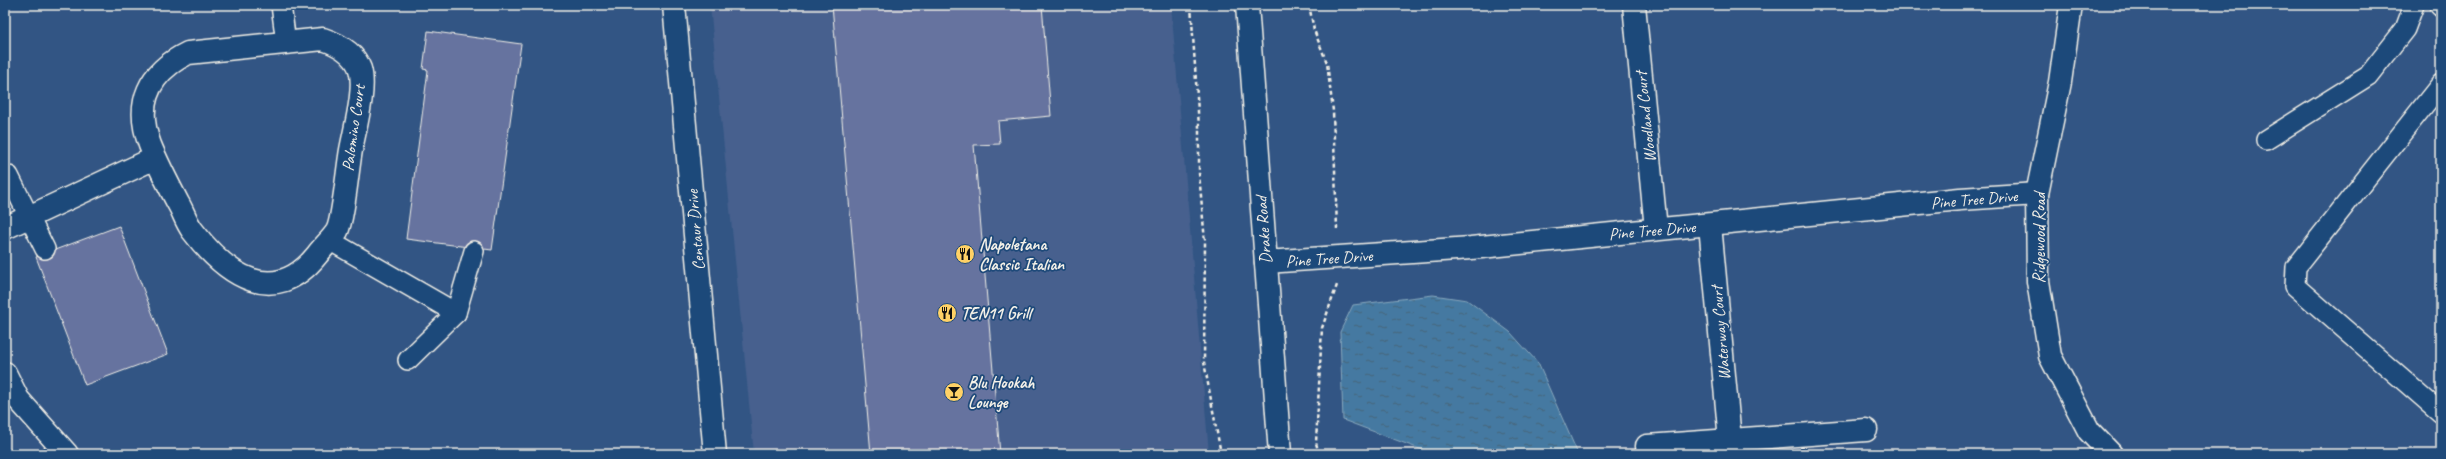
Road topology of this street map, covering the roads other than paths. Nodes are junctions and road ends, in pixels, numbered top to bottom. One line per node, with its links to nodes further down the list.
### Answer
1 (281, 5): 7 (lane)
2 (674, 5): 29 (street, Centaur Drive)
3 (1247, 5): 20 (street, Drake Road)
4 (1634, 5): 16 (street, Woodland Court)
5 (2071, 5): 12 (street, Ridgewood Road)
6 (2414, 5): 9 (lane)
7 (286, 43): 10 (street, Palomino Court); 17 (street, Palomino Court)
8 (2441, 84): 24 (lane)
9 (2266, 140)
10 (155, 158): 13 (street); 17 (street, Palomino Court)
11 (9, 176): 13 (lane)
12 (2037, 194): 14 (street, Pine Tree Drive); 31 (street, Ridgewood Road)
13 (29, 217): 15 (street); 18 (lane)
14 (1710, 225): 16 (street, Pine Tree Drive); 26 (street, Waterway Court)
15 (5, 228)
16 (1656, 229): 20 (street, Pine Tree Drive)
17 (329, 240): 21 (lane)
18 (45, 249)
19 (474, 251): 21 (lane)
20 (1266, 262): 30 (street, Drake Road)
21 (456, 313): 22 (lane)
22 (408, 360)
23 (5, 373): 28 (street)
24 (2441, 413)
25 (1866, 430): 26 (street)
26 (1730, 440): 27 (street)
27 (1647, 446)
28 (67, 454)
29 (715, 454)
30 (1280, 454)
31 (2111, 454)

